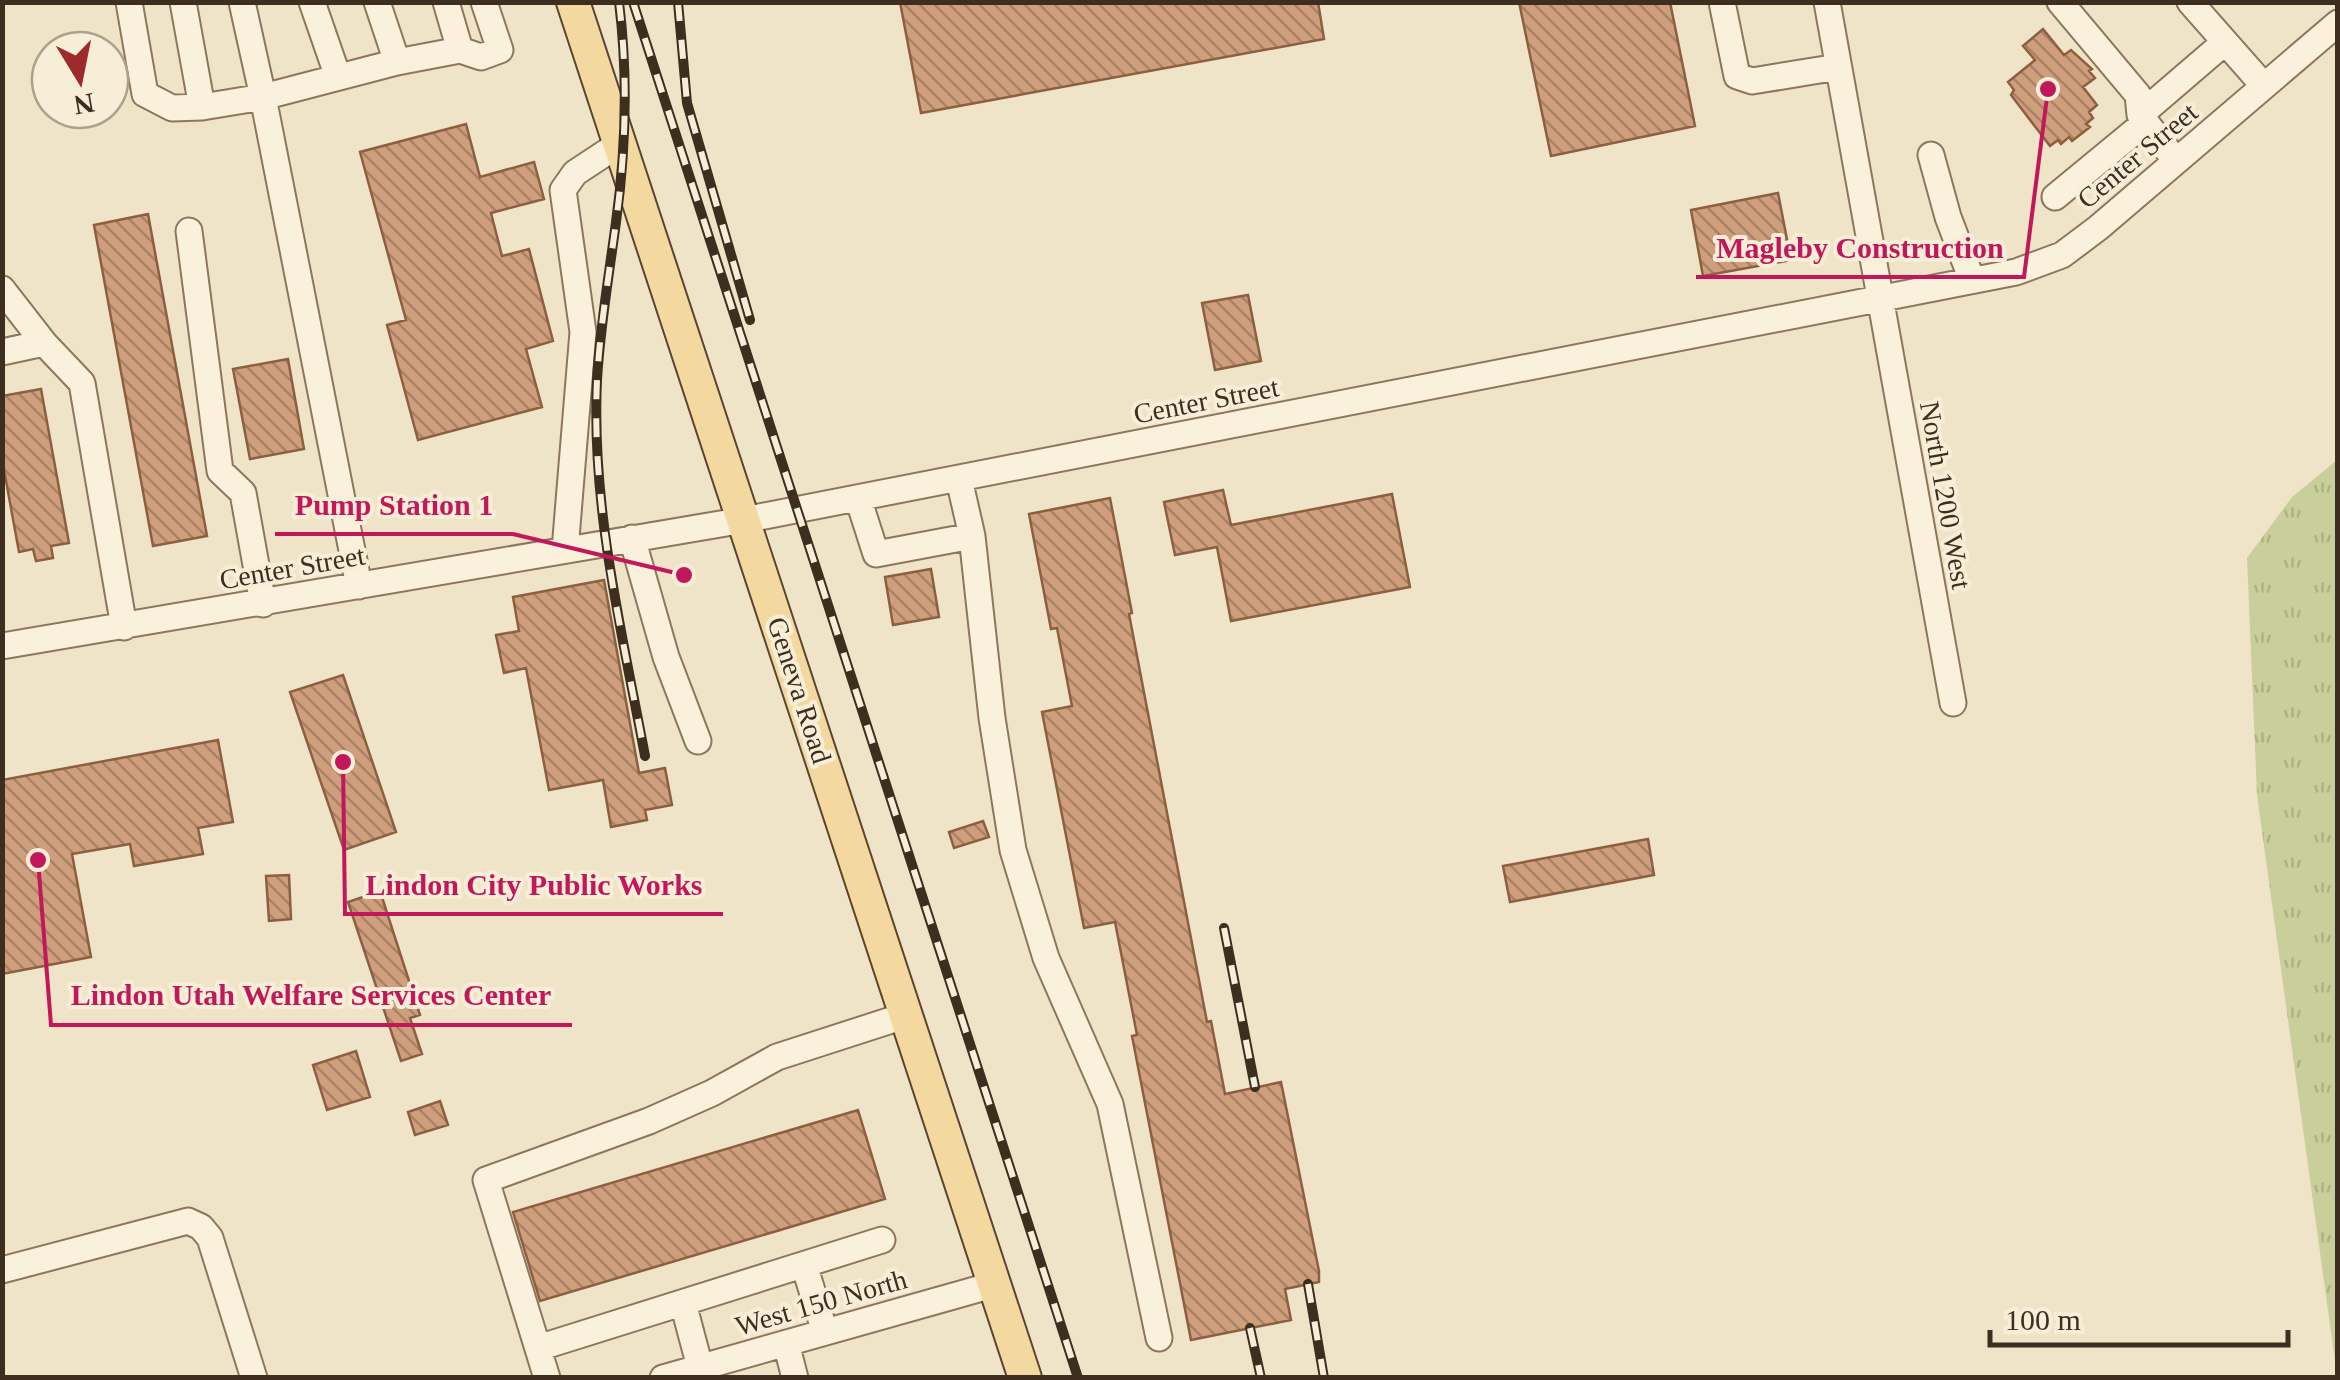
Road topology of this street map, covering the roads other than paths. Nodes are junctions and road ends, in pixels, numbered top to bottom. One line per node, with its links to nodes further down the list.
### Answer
1 (128, 2): 21 (street)
2 (183, 2): 21 (street)
3 (242, 2): 20 (street)
4 (312, 2): 18 (street)
5 (377, 2): 16 (street)
6 (446, 2): 15 (street)
7 (484, 2): 15 (street)
8 (574, 2): 23 (main road, Geneva Road)
9 (1722, 2): 17 (street)
10 (1827, 2): 17 (street, North 1200 West)
11 (2060, 2): 22 (street)
12 (2190, 2): 14 (street)
13 (2338, 23): 19 (street, Center Street)
14 (2225, 42): 19 (street); 22 (street)
15 (460, 50): 16 (street)
16 (397, 62): 18 (street)
17 (1838, 67): 30 (street, North 1200 West)
18 (338, 78): 20 (street)
19 (2264, 86): 25 (street, Center Street)
20 (264, 97): 21 (street); 39 (street)
21 (202, 107)
22 (2143, 119): 25 (street); 26 (street)
23 (619, 144): 35 (main road, Geneva Road); 38 (street)
24 (1931, 155): 28 (street)
25 (2176, 161): 28 (street, Center Street)
26 (2055, 197)
27 (190, 232): 40 (street)
28 (1972, 280): 30 (street, Center Street)
29 (2, 289): 31 (street)
30 (1880, 298): 33 (street, Center Street); 43 (street, North 1200 West)
31 (44, 343): 32 (street); 41 (street)
32 (2, 352)
33 (959, 479): 34 (street, Center Street); 36 (street)
34 (858, 498): 35 (street, Center Street); 36 (street)
35 (744, 520): 37 (street, Center Street); 45 (main road, Geneva Road)
36 (972, 536): 52 (street)
37 (632, 538): 38 (street, Center Street); 44 (street)
38 (565, 550): 39 (street, Center Street)
39 (359, 586): 40 (street, Center Street)
40 (262, 604): 41 (street, Center Street)
41 (124, 627): 42 (street, Center Street)
42 (2, 646)
43 (1953, 702)
44 (698, 741)
45 (907, 1015): 49 (main road, Geneva Road); 54 (street)
46 (882, 1240): 47 (street)
47 (804, 1265): 50 (street); 51 (street)
48 (2, 1270): 56 (street)
49 (996, 1284): 51 (street, West 150 North); 60 (main road, Geneva Road)
50 (683, 1303): 54 (street); 55 (street)
51 (825, 1332): 53 (street, West 150 North)
52 (1159, 1338)
53 (786, 1343): 55 (street, West 150 North); 59 (street)
54 (538, 1348): 57 (street)
55 (700, 1367): 58 (street, West 150 North)
56 (254, 1378)
57 (548, 1378)
58 (663, 1378)
59 (796, 1378)
60 (1025, 1378)

